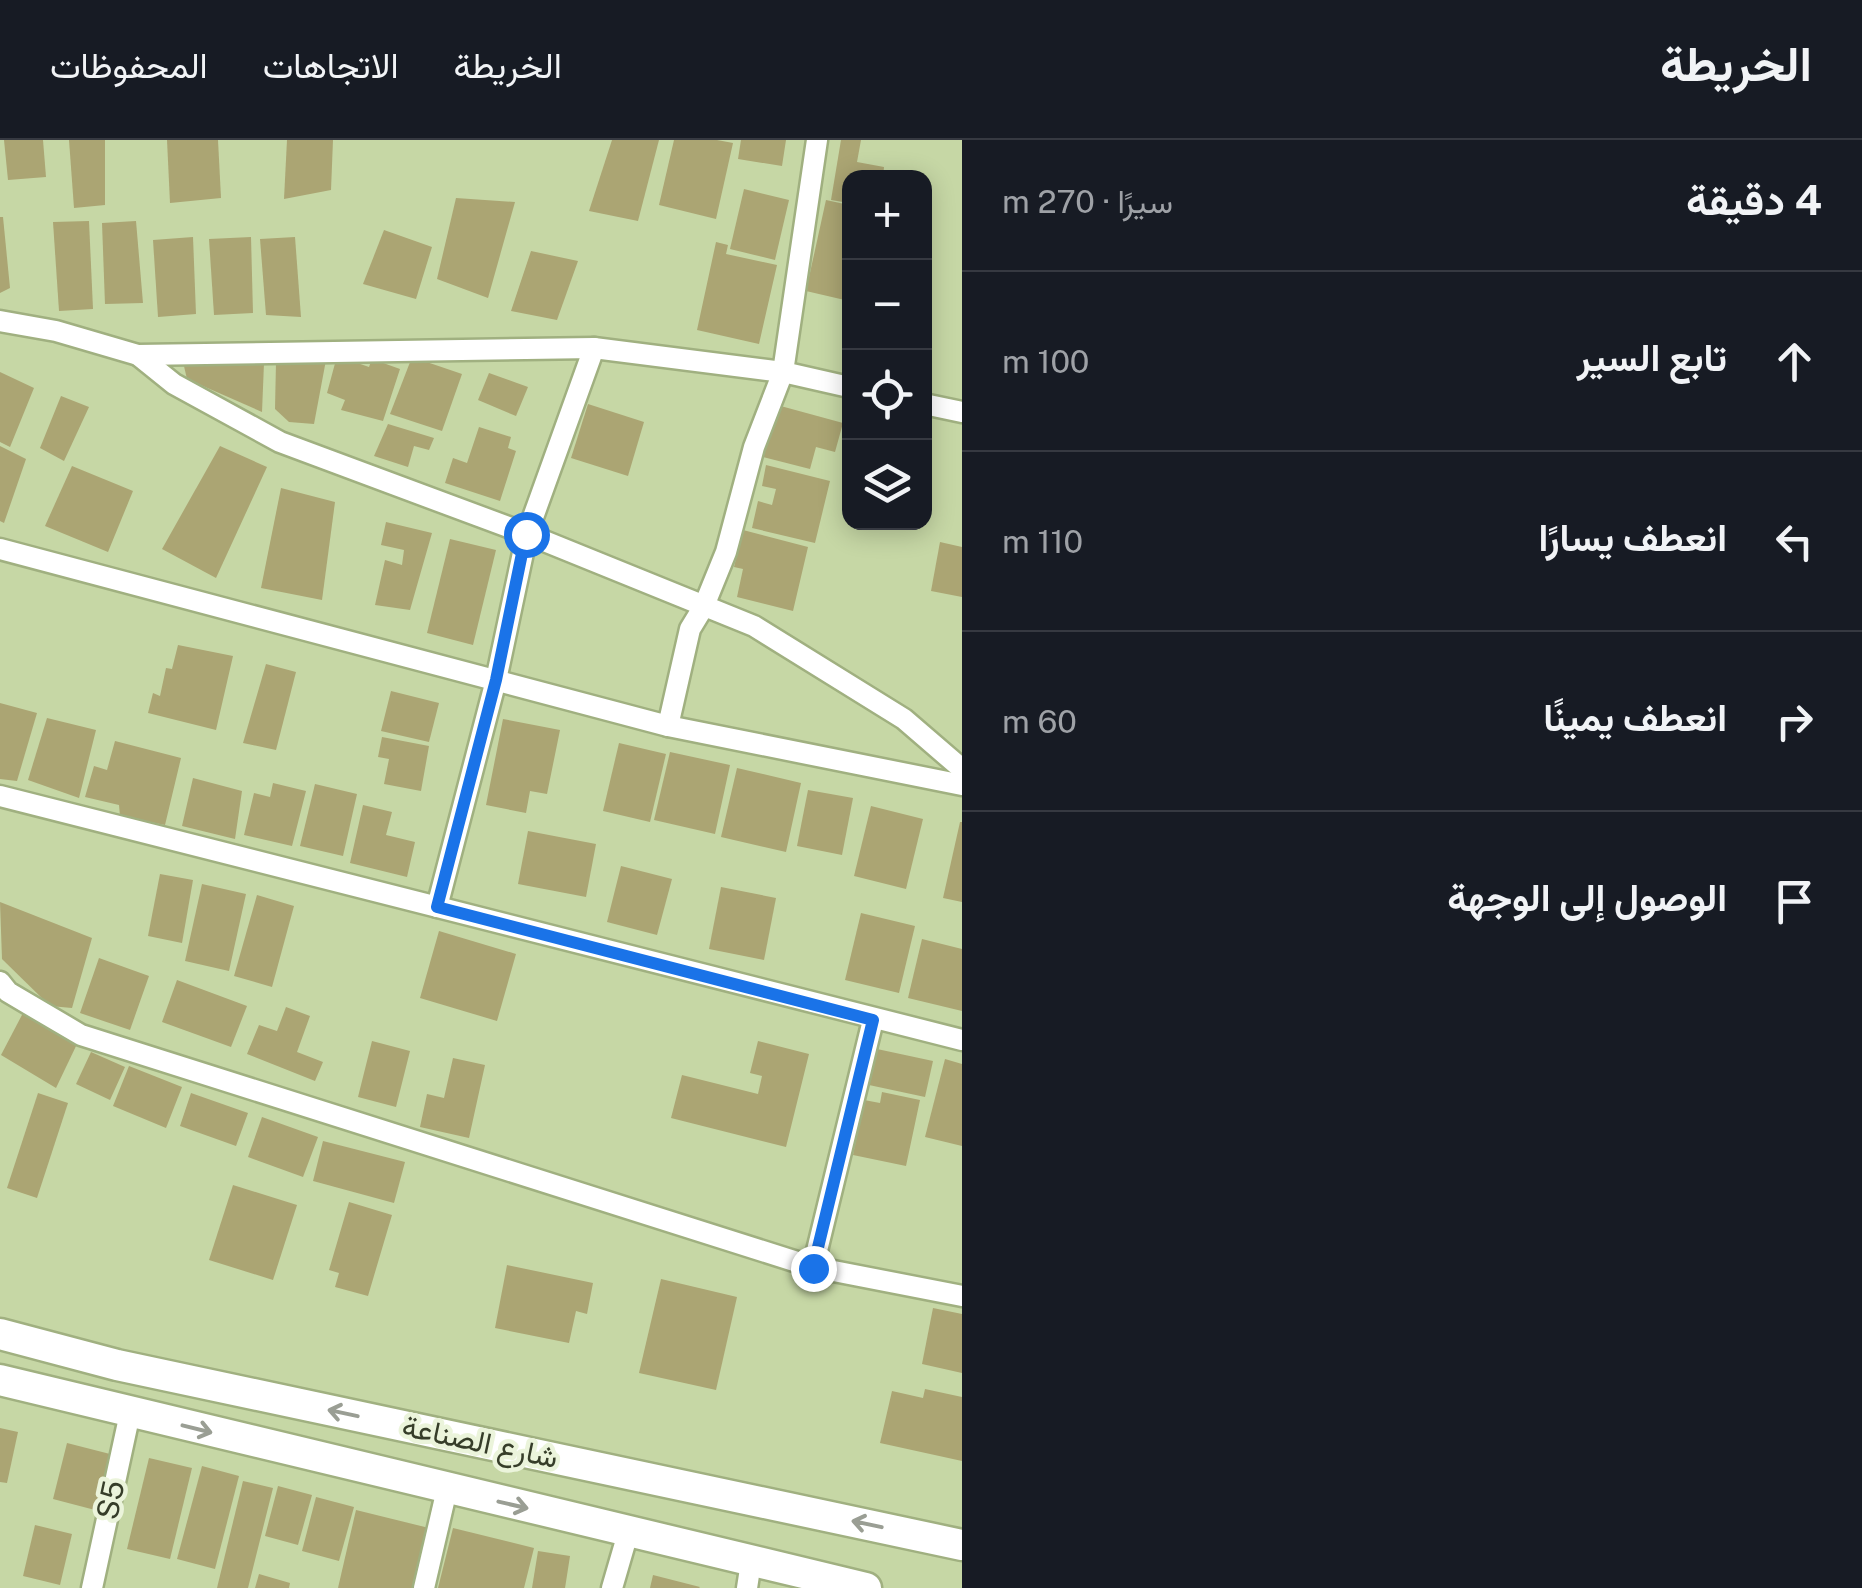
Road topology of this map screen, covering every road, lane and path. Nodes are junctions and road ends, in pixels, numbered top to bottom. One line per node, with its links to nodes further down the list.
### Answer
1 (818, 140): 5 (street)
2 (0, 322): 4 (street)
3 (594, 348): 4 (street); 5 (street); 9 (street)
4 (138, 356): 9 (street)
5 (783, 372): 6 (street); 11 (street)
6 (842, 385)
7 (932, 406): 8 (street)
8 (962, 412)
9 (526, 534): 11 (street); 12 (street)
10 (0, 549): 12 (street)
11 (704, 606): 13 (street); 14 (street)
12 (496, 680): 13 (street); 17 (street)
13 (668, 726): 15 (street)
14 (962, 769)
15 (962, 785)
16 (0, 796): 17 (street)
17 (437, 907): 19 (street)
18 (0, 982): 21 (street)
19 (873, 1020): 20 (street); 21 (street)
20 (962, 1040)
21 (813, 1268): 22 (street)
22 (962, 1296)
23 (0, 1334): 28 (main road, شارع الصناعة, one-way to 23)
24 (0, 1380): 25 (main road, شارع الصناعة)
25 (130, 1413): 26 (main road, شارع الصناعة, one-way to 26); 30 (street, S5)
26 (447, 1489): 27 (main road, شارع الصناعة, one-way to 27); 31 (street)
27 (628, 1532): 29 (main road, شارع الصناعة); 32 (street)
28 (962, 1545)
29 (749, 1575): 33 (main road, شارع الصناعة)
30 (92, 1588)
31 (424, 1588)
32 (612, 1588)
33 (866, 1588)

